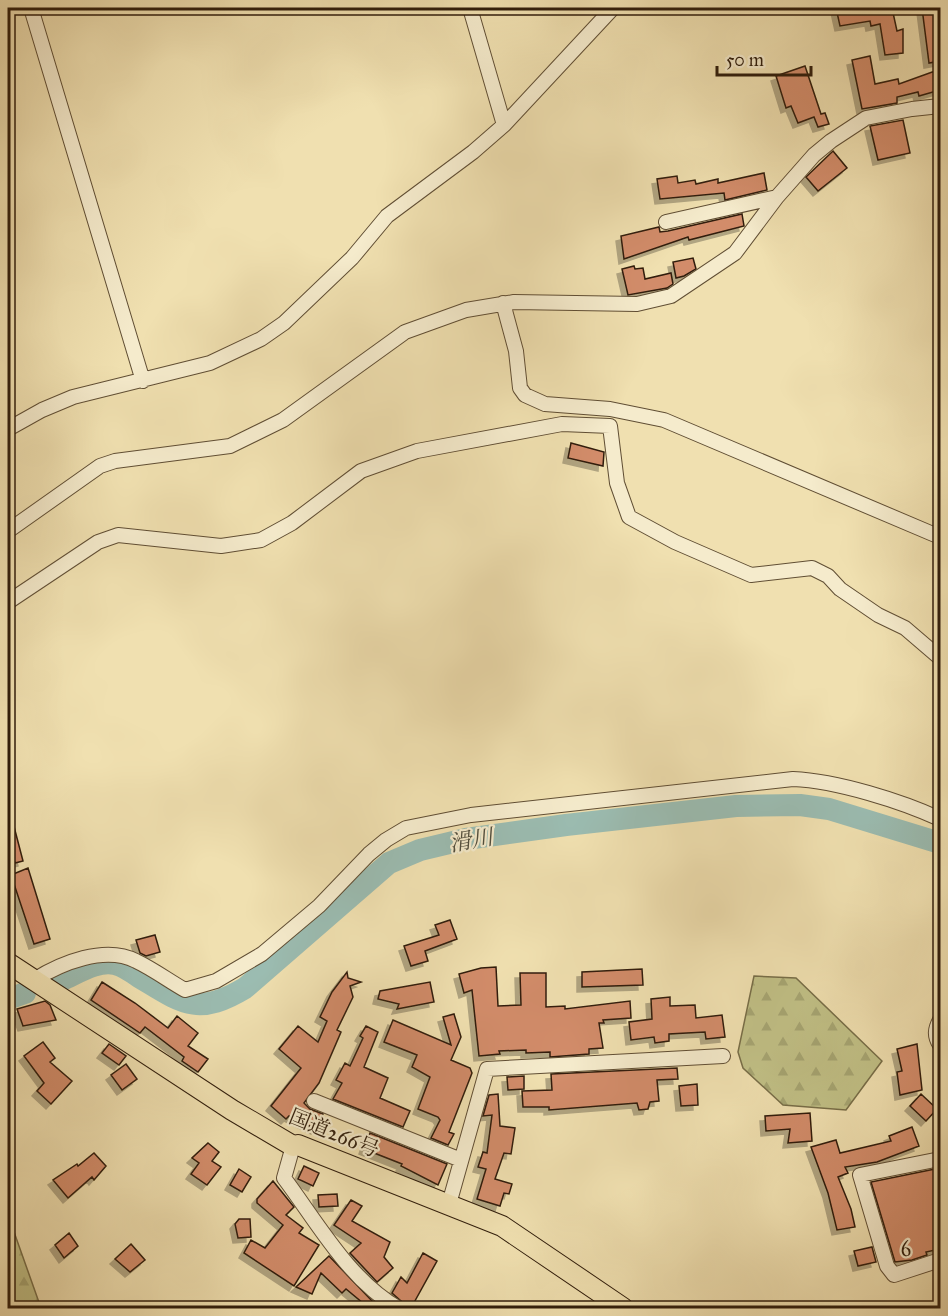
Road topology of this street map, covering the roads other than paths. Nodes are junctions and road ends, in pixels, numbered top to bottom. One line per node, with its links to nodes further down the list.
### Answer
1 (31, 8): 9 (street)
2 (470, 8): 5 (street)
3 (613, 8): 5 (street)
4 (940, 106): 6 (street)
5 (504, 125): 9 (street)
6 (777, 197): 7 (street); 8 (street)
7 (666, 222)
8 (503, 303): 11 (street); 12 (street)
9 (143, 381): 10 (street)
10 (8, 429)
11 (8, 531)
12 (940, 537)
13 (8, 602): 14 (street)
14 (940, 658)
15 (940, 819): 17 (street)
16 (8, 963): 17 (highway, 国道266号)
17 (33, 980): 22 (highway, 国道266号)
18 (940, 1020): 19 (street)
19 (940, 1045)
20 (723, 1056): 23 (street)
21 (314, 1101): 23 (street)
22 (293, 1146): 25 (highway, 国道266号); 27 (street)
23 (461, 1160): 25 (street)
24 (940, 1160): 26 (street, 6)
25 (449, 1204): 28 (highway, 国道266号)
26 (940, 1260)
27 (398, 1308)
28 (623, 1308)

